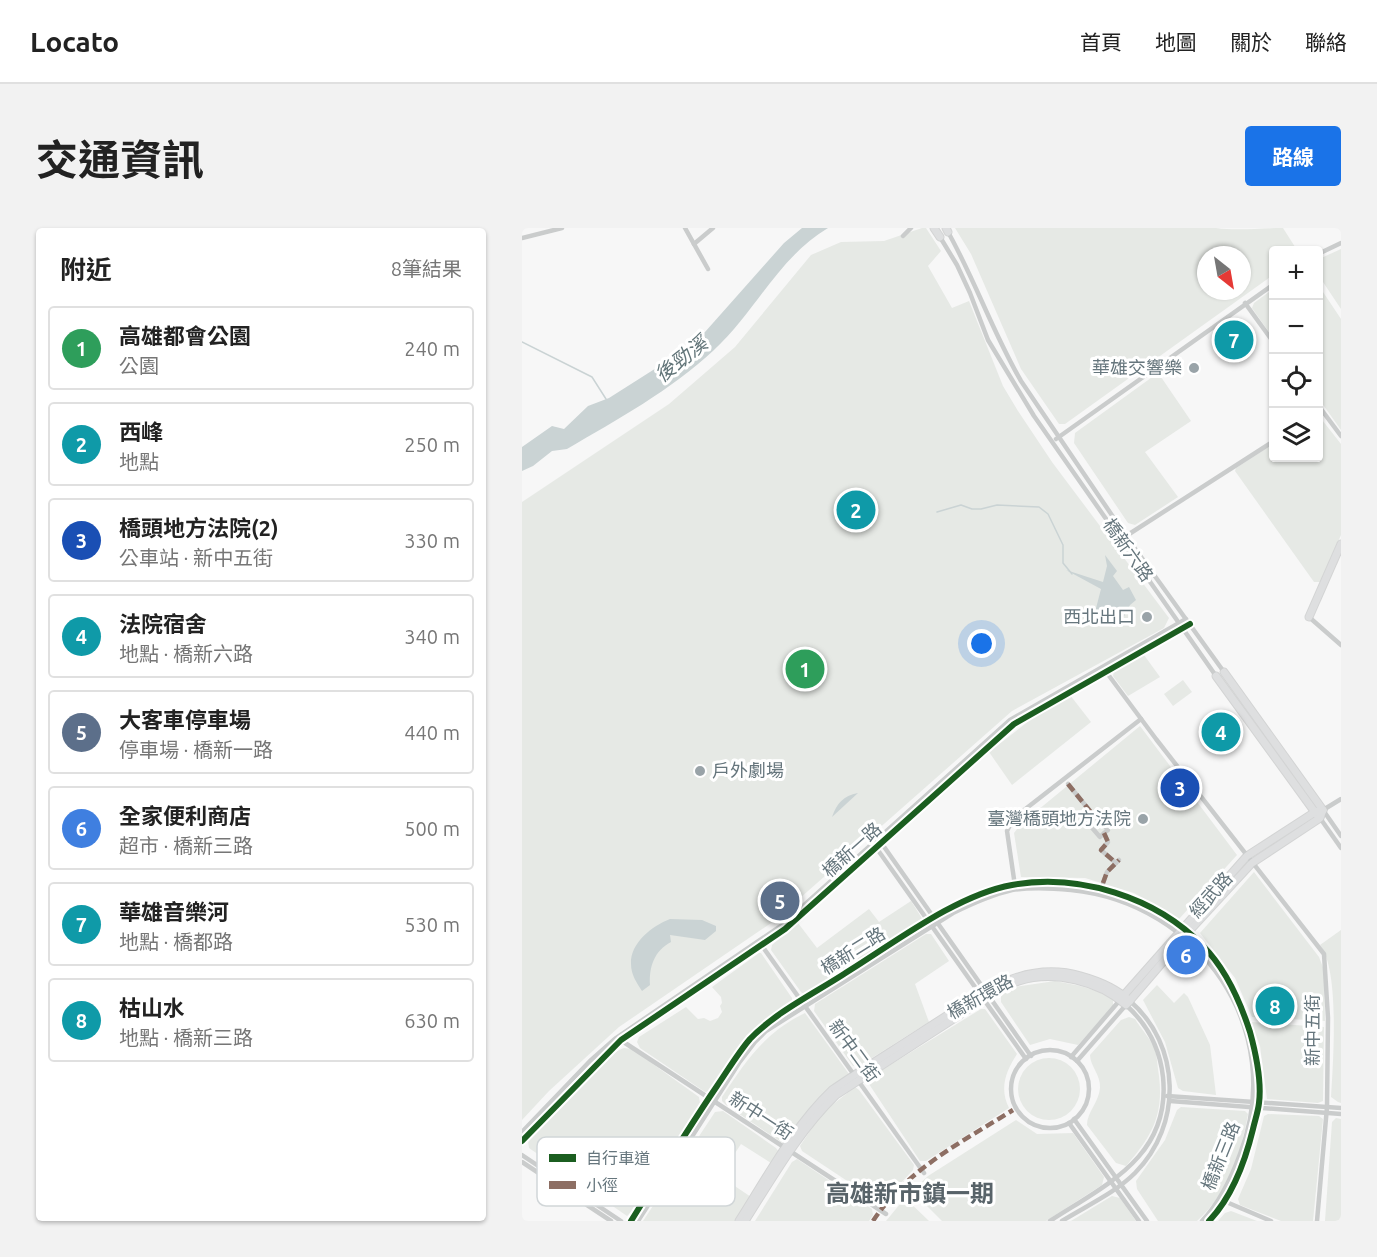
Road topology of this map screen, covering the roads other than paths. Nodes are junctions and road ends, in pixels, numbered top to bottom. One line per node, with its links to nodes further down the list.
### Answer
1 (562, 228): 9 (street)
2 (685, 228): 11 (street)
3 (712, 228): 11 (street)
4 (911, 228): 7 (street)
5 (934, 228): 8 (street)
6 (947, 230): 19 (street, 橋新六路)
7 (903, 236)
8 (940, 237): 20 (street, 橋新六路)
9 (522, 238)
10 (1341, 243): 12 (street)
11 (694, 244): 13 (street)
12 (1323, 252)
13 (708, 269)
14 (1269, 287): 15 (street)
15 (1245, 303): 16 (street); 19 (street)
16 (1269, 336)
17 (1323, 415): 18 (street)
18 (1341, 436)
19 (1059, 438): 20 (street); 22 (street, 橋新六路)
20 (1051, 442): 26 (street, 橋新六路)
21 (1269, 444): 22 (street)
22 (1126, 536): 25 (street, 橋新六路)
23 (1341, 544): 24 (street)
24 (1309, 617): 27 (street)
25 (1188, 622): 26 (street, 橋新一路); 29 (street, 橋新六路)
26 (1181, 626): 28 (street, 橋新一路); 30 (street, 橋新六路)
27 (1341, 645)
28 (1104, 669): 31 (street); 40 (street, 橋新一路)
29 (1224, 672): 34 (street, 橋新六路)
30 (1216, 676): 35 (street, 橋新六路)
31 (1141, 719): 42 (street); 45 (street)
32 (1068, 784): 36 (street)
33 (1341, 799): 34 (street, 經武路)
34 (1323, 810): 35 (street, 經武路); 37 (street); 39 (street, 橋新六路)
35 (1314, 812): 37 (street, 橋新六路); 42 (street, 經武路)
36 (1094, 816): 38 (street); 38 (street)
37 (1320, 818): 41 (street, 橋新六路); 43 (street, 經武路)
38 (1104, 834): 44 (street)
39 (1341, 836)
40 (878, 844): 46 (street); 48 (street, 橋新一路)
41 (1341, 848)
42 (1247, 856): 43 (street, 新中五街); 47 (street, 經武路)
43 (1252, 863): 47 (street, 經武路); 63 (street, 新中五街)
44 (1103, 884)
45 (1015, 887): 46 (street, 橋新二路); 47 (street, 橋新二路)
46 (933, 922): 49 (street); 51 (street, 橋新二路)
47 (1183, 933): 50 (street, 經武路); 61 (street, 橋新三路)
48 (760, 943): 51 (street, 新中二街); 52 (street, 橋新一路)
49 (985, 996): 50 (street, 橋新環路); 53 (street); 55 (street); 57 (street, 橋新環路)
50 (1125, 1000): 54 (street, 經武路); 56 (street, 經武路); 59 (street, 橋新環路)
51 (803, 1003): 57 (street, 新中二街); 58 (street, 橋新二路); 60 (street, 橋新二路)
52 (619, 1039): 58 (street, 新中一街); 66 (street, 橋新一路); 69 (street, 橋新一路)
53 (1031, 1056): 54 (street); 55 (street)
54 (1071, 1057): 56 (street)
55 (1026, 1059): 65 (street)
56 (1077, 1061): 65 (street)
57 (856, 1078): 70 (street, 橋新環路); 75 (street, 新中二街)
58 (709, 1098): 60 (street, 新中一街); 67 (street, 橋新二路)
59 (1167, 1098): 61 (street); 76 (street, 橋新環路); 78 (street, 橋新環路)
60 (714, 1102): 68 (street, 橋新二路); 70 (street, 新中一街)
61 (1256, 1105): 63 (street); 80 (street, 橋新三路)
62 (1341, 1108): 63 (street)
63 (1327, 1110): 64 (street); 99 (street, 新中五街)
64 (1341, 1114)
65 (1072, 1121): 76 (street); 77 (street)
66 (522, 1132)
67 (684, 1137)
68 (692, 1137)
69 (522, 1141)
70 (787, 1150): 85 (street, 新中一街); 90 (street, 橋新環路); 91 (street, 橋新環路)
71 (522, 1155): 73 (street)
72 (522, 1162): 74 (street)
73 (537, 1165)
74 (537, 1172)
75 (924, 1173)
76 (1117, 1178): 77 (street, 橋新環路); 78 (street)
77 (1112, 1182): 79 (street); 92 (street, 橋新環路)
78 (1121, 1183): 79 (street, 橋新環路); 95 (street)
79 (1116, 1187): 93 (street, 橋新環路); 94 (street)
80 (1222, 1200): 96 (street, 橋新三路); 97 (street, 橋新三路); 98 (street)
81 (588, 1206): 86 (street)
82 (598, 1206): 87 (street)
83 (641, 1206): 88 (street, 橋新二路)
84 (648, 1206): 89 (street, 橋新二路)
85 (886, 1214)
86 (611, 1221)
87 (621, 1221)
88 (631, 1221)
89 (638, 1221)
90 (739, 1221)
91 (745, 1221)
92 (1050, 1221)
93 (1062, 1221)
94 (1139, 1221)
95 (1147, 1221)
96 (1202, 1221)
97 (1209, 1221)
98 (1271, 1221)
99 (1317, 1221)

